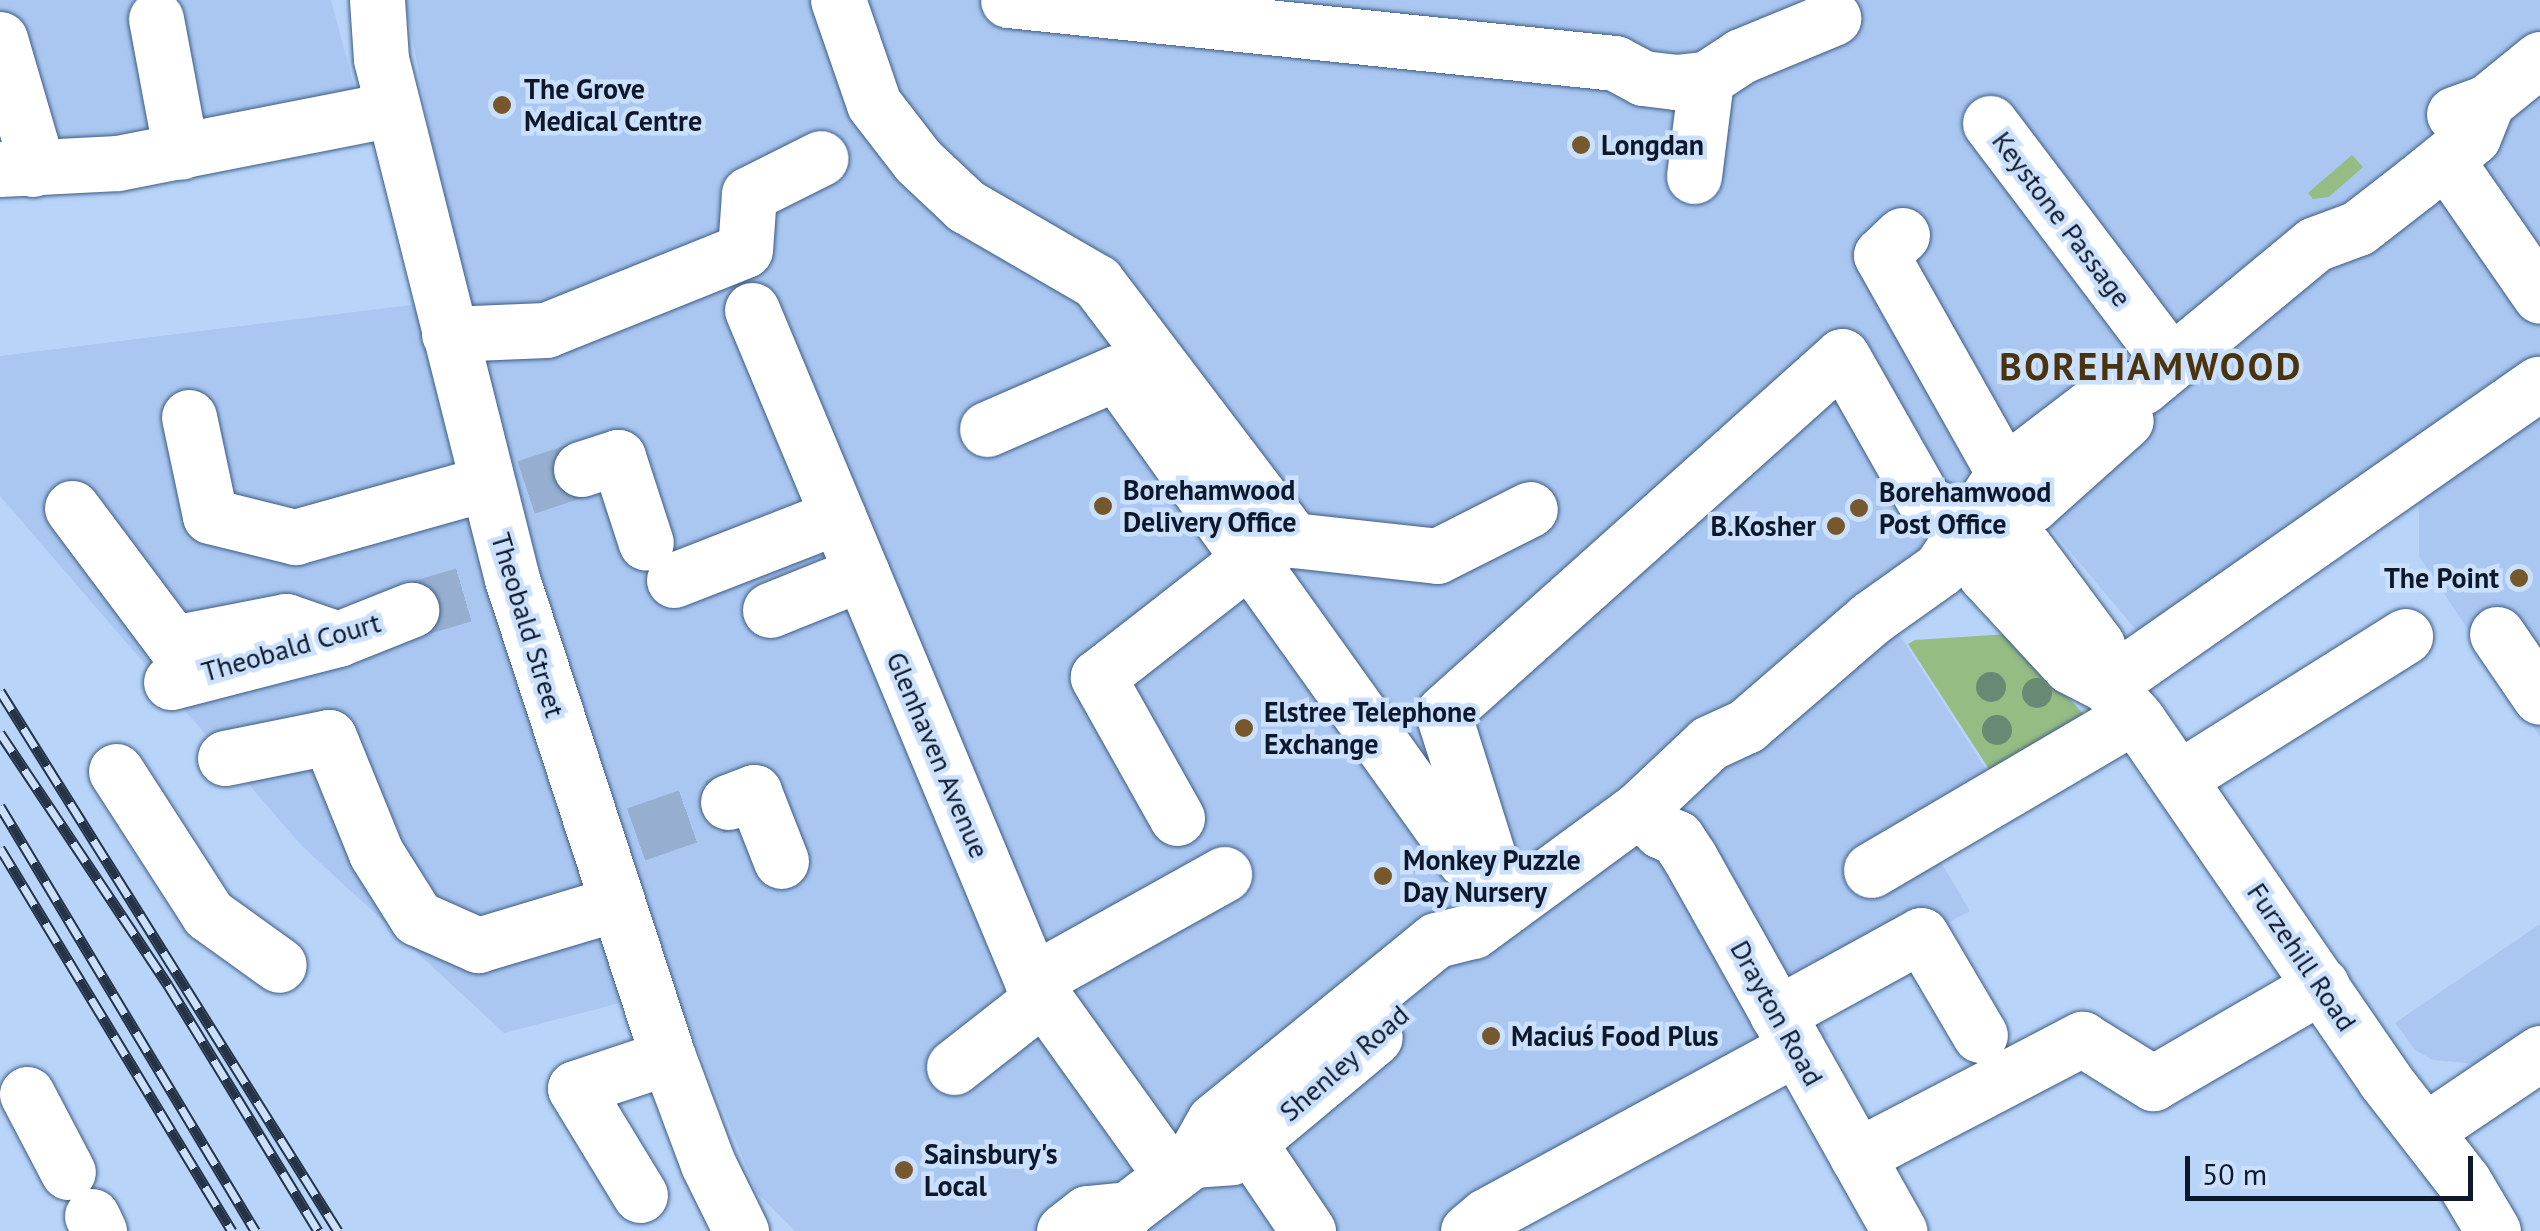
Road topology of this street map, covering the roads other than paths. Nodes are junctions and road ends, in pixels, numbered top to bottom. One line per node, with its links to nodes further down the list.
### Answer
1 (378, 0): 10 (street, Theobald Street)
2 (838, 0): 30 (street)
3 (1008, 0): 8 (street)
4 (1833, 18): 8 (street)
5 (156, 20): 12 (street)
6 (0, 38): 15 (street)
7 (2540, 59): 9 (street, Shenley Road)
8 (1706, 78): 16 (street)
9 (2487, 102): 14 (street, Shenley Road); 18 (street, Shenley Road)
10 (393, 110): 12 (street); 21 (street, Theobald Street)
11 (1990, 123): 22 (street, Keystone Passage)
12 (181, 152): 15 (street)
13 (821, 158): 21 (street)
14 (2446, 160): 18 (street, Shenley Road); 19 (street)
15 (16, 169)
16 (1694, 176)
17 (1902, 235): 27 (street)
18 (2315, 244): 22 (street, Shenley Road)
19 (2540, 296)
20 (752, 310): 31 (street, Glenhaven Avenue)
21 (449, 334): 28 (street, Theobald Street)
22 (2157, 375): 27 (street, Shenley Road); 32 (street, Shenley Road)
23 (2538, 384): 42 (street)
24 (189, 417): 28 (street)
25 (987, 429): 33 (street)
26 (581, 469): 31 (street)
27 (2004, 473): 32 (street, Shenley Road)
28 (501, 489): 53 (street, Theobald Street)
29 (72, 508): 39 (street)
30 (1530, 510)
31 (838, 516): 34 (street, Glenhaven Avenue)
32 (1975, 522): 42 (street, Furzehill Road); 47 (street, Shenley Road); 52 (street, Furzehill Road)
33 (1248, 560): 48 (street); 52 (street)
34 (862, 573): 36 (street); 57 (street, Glenhaven Avenue)
35 (411, 610): 39 (street, Theobald Court)
36 (770, 610)
37 (2497, 634): 41 (street)
38 (2405, 636): 45 (street)
39 (338, 639): 40 (street, Theobald Court)
40 (171, 682)
41 (2540, 697)
42 (2121, 700): 45 (street, Furzehill Road); 50 (street)
43 (224, 758): 53 (street)
44 (116, 771): 55 (street)
45 (2178, 778): 56 (street, Furzehill Road)
46 (728, 802): 49 (street)
47 (1639, 809): 52 (street, Shenley Road); 58 (street, Drayton Road)
48 (1177, 818)
49 (781, 861)
50 (1871, 870)
51 (1224, 874): 57 (street)
52 (1503, 880): 54 (street, Shenley Road)
53 (615, 904): 61 (street, Theobald Street)
54 (1473, 931): 65 (street, Shenley Road); 67 (street, Shenley Road)
55 (278, 965)
56 (2322, 985): 64 (street, Furzehill Road); 66 (street)
57 (1037, 990): 62 (street); 67 (street, Glenhaven Avenue)
58 (1786, 1031): 59 (street); 66 (street, Drayton Road); 74 (street)
59 (1980, 1035)
60 (2540, 1053): 64 (street)
61 (668, 1057): 68 (street); 71 (street, Theobald Street)
62 (954, 1068)
63 (27, 1094): 69 (street)
64 (2426, 1130): 76 (street, Furzehill Road)
65 (1250, 1144): 67 (street, Shenley Road); 73 (street)
66 (1857, 1156): 75 (street, Drayton Road)
67 (1181, 1167): 70 (street, Shenley Road)
68 (640, 1195)
69 (86, 1207)
70 (1120, 1220): 72 (street, Shenley Road)
71 (742, 1231)
72 (1064, 1231)
73 (1308, 1231)
74 (1468, 1231)
75 (1898, 1231)
76 (2492, 1231)

